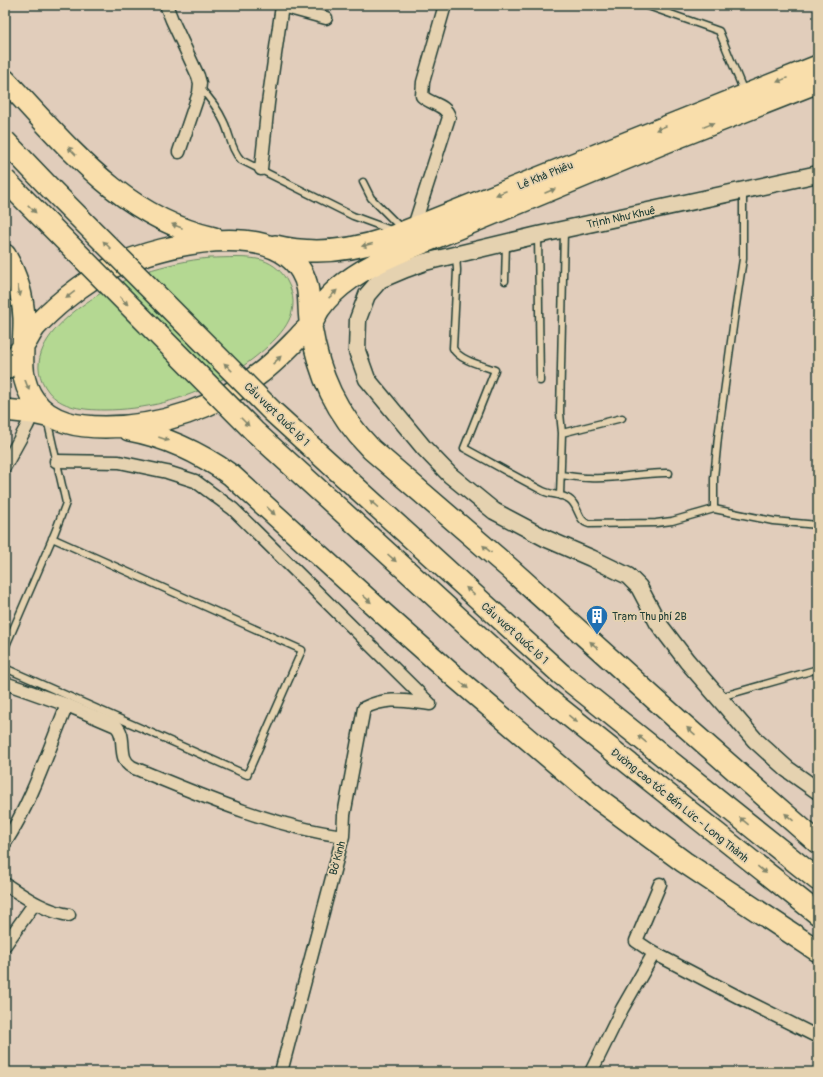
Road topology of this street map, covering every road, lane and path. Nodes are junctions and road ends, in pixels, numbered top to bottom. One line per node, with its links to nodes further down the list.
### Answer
1 (166, 5): 8 (street)
2 (446, 5): 20 (street)
3 (645, 5): 9 (lane)
4 (326, 18): 12 (street)
5 (818, 66): 9 (highway, Lê Khả Phiêu, one-way to 9)
6 (5, 80): 21 (highway, one-way to 6)
7 (818, 82): 18 (highway, Lê Khả Phiêu, one-way to 7)
8 (200, 88): 11 (street); 12 (lane)
9 (745, 95): 20 (highway, Lê Khả Phiêu, one-way to 20)
10 (5, 141): 54 (highway, Cầu vượt Quốc lộ 1, one-way to 10, bridge)
11 (179, 152)
12 (260, 169): 20 (lane)
13 (818, 174): 16 (street, Trịnh Như Khuê)
14 (5, 180): 58 (highway, Đường cao tốc Bến Lức - Long Thành, one-way to 58, bridge)
15 (363, 182): 20 (lane)
16 (743, 191): 17 (street, Trịnh Như Khuê); 41 (lane)
17 (564, 229): 19 (street, Trịnh Như Khuê); 35 (lane)
18 (448, 233): 20 (highway, Lê Khả Phiêu); 25 (street)
19 (538, 235): 22 (street, Trịnh Như Khuê); 30 (lane)
20 (412, 240): 23 (highway, Lê Khả Phiêu, one-way to 23); 25 (street, Trịnh Như Khuê); 27 (highway, Lê Khả Phiêu, one-way to 20); 48 (street, Trịnh Như Khuê)
21 (228, 241): 23 (highway); 28 (highway, one-way to 28)
22 (506, 243): 25 (street, Trịnh Như Khuê); 26 (lane)
23 (265, 244): 27 (highway)
24 (5, 255): 28 (highway, one-way to 28)
25 (456, 255): 40 (lane)
26 (505, 282)
27 (310, 326): 34 (highway, Lê Khả Phiêu, one-way to 27); 52 (highway, one-way to 27)
28 (23, 347): 29 (highway); 32 (highway, one-way to 32)
29 (5, 369)
30 (540, 381)
31 (5, 410): 32 (highway)
32 (46, 416): 34 (highway); 36 (lane); 37 (street)
33 (622, 418): 35 (lane)
34 (113, 427): 61 (highway, one-way to 61)
35 (562, 434): 39 (lane)
36 (56, 461): 43 (lane); 51 (street, Bờ Kinh)
37 (5, 466)
38 (669, 473): 39 (lane)
39 (561, 475): 40 (lane)
40 (560, 496): 41 (lane)
41 (714, 509): 42 (lane)
42 (818, 525)
43 (52, 538): 44 (lane); 45 (lane)
44 (5, 648)
45 (5, 668)
46 (818, 669): 48 (lane)
47 (5, 683): 49 (street)
48 (719, 698): 50 (street, Trịnh Như Khuê)
49 (67, 705): 51 (street); 53 (street)
50 (818, 791)
51 (343, 836): 64 (street, Bờ Kinh)
52 (818, 843)
53 (5, 844)
54 (818, 880)
55 (5, 884): 57 (street)
56 (660, 884): 62 (street)
57 (34, 904): 59 (street); 60 (street)
58 (818, 914)
59 (69, 915)
60 (5, 945)
61 (818, 951)
62 (654, 953): 63 (street); 65 (street)
63 (818, 1037)
64 (281, 1072)
65 (591, 1072)

